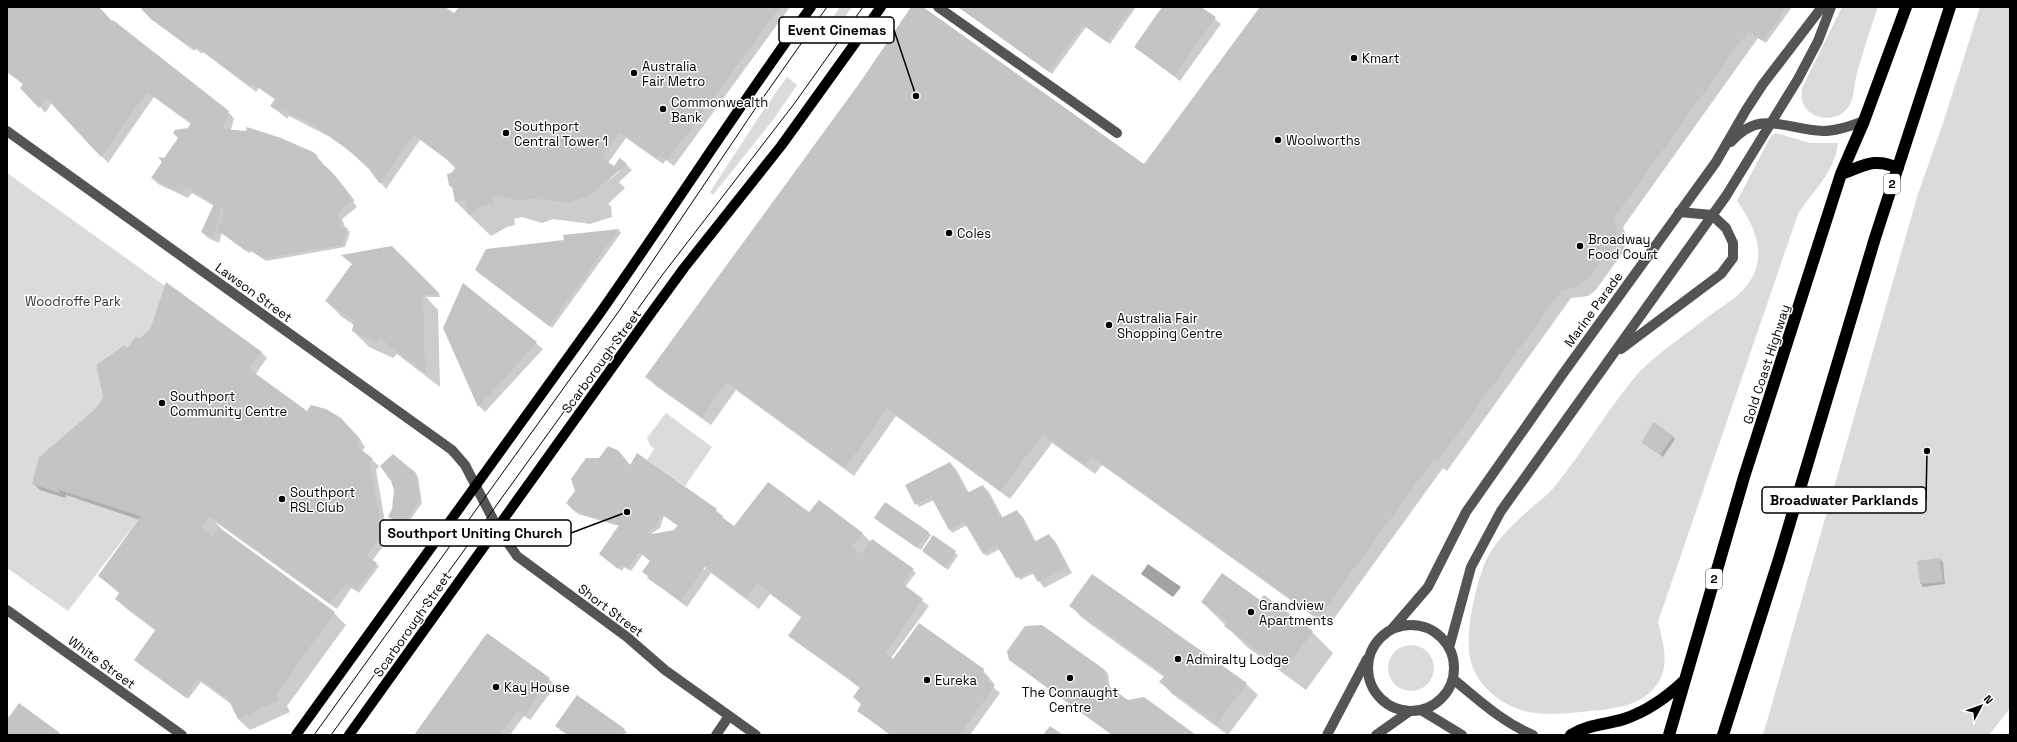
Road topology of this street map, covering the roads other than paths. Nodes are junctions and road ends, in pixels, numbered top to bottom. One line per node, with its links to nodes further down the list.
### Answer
1 (811, 7): 18 (main road)
2 (881, 7): 19 (main road, Scarborough Street)
3 (938, 7): 11 (street)
4 (1822, 7): 12 (street, Marine Parade)
5 (1831, 7): 9 (street)
6 (1906, 7): 8 (highway, Gold Coast Highway / 2)
7 (1950, 7): 13 (highway, 2)
8 (1864, 121): 9 (street); 14 (highway, Gold Coast Highway / 2)
9 (1772, 122): 12 (street); 16 (street)
10 (7, 130): 18 (street, Lawson Street)
11 (1117, 133)
12 (1721, 155): 15 (street, Marine Parade)
13 (1898, 168): 14 (highway); 40 (highway, 2)
14 (1842, 174): 25 (highway, Gold Coast Highway / 2)
15 (1678, 212): 16 (street); 21 (street, Marine Parade)
16 (1712, 215): 17 (street); 17 (street)
17 (1613, 355): 23 (street)
18 (476, 484): 19 (street, Short Street); 30 (main road)
19 (497, 527): 28 (street, Short Street); 31 (main road, Scarborough Street)
20 (7, 610): 29 (street, White Street)
21 (1392, 630): 22 (street); 23 (street)
22 (1375, 644): 27 (street); 34 (street)
23 (1449, 648): 24 (street)
24 (1453, 678): 26 (street); 37 (street)
25 (1684, 681): 38 (highway); 39 (highway, Gold Coast Highway / 2)
26 (1421, 710): 27 (street); 36 (street)
27 (1410, 711): 35 (street)
28 (730, 716): 32 (street); 33 (street, Short Street)
29 (182, 735)
30 (296, 735)
31 (349, 735)
32 (716, 735)
33 (756, 735)
34 (1327, 735)
35 (1376, 735)
36 (1462, 735)
37 (1533, 735)
38 (1571, 735)
39 (1669, 735)
40 (1723, 735)

